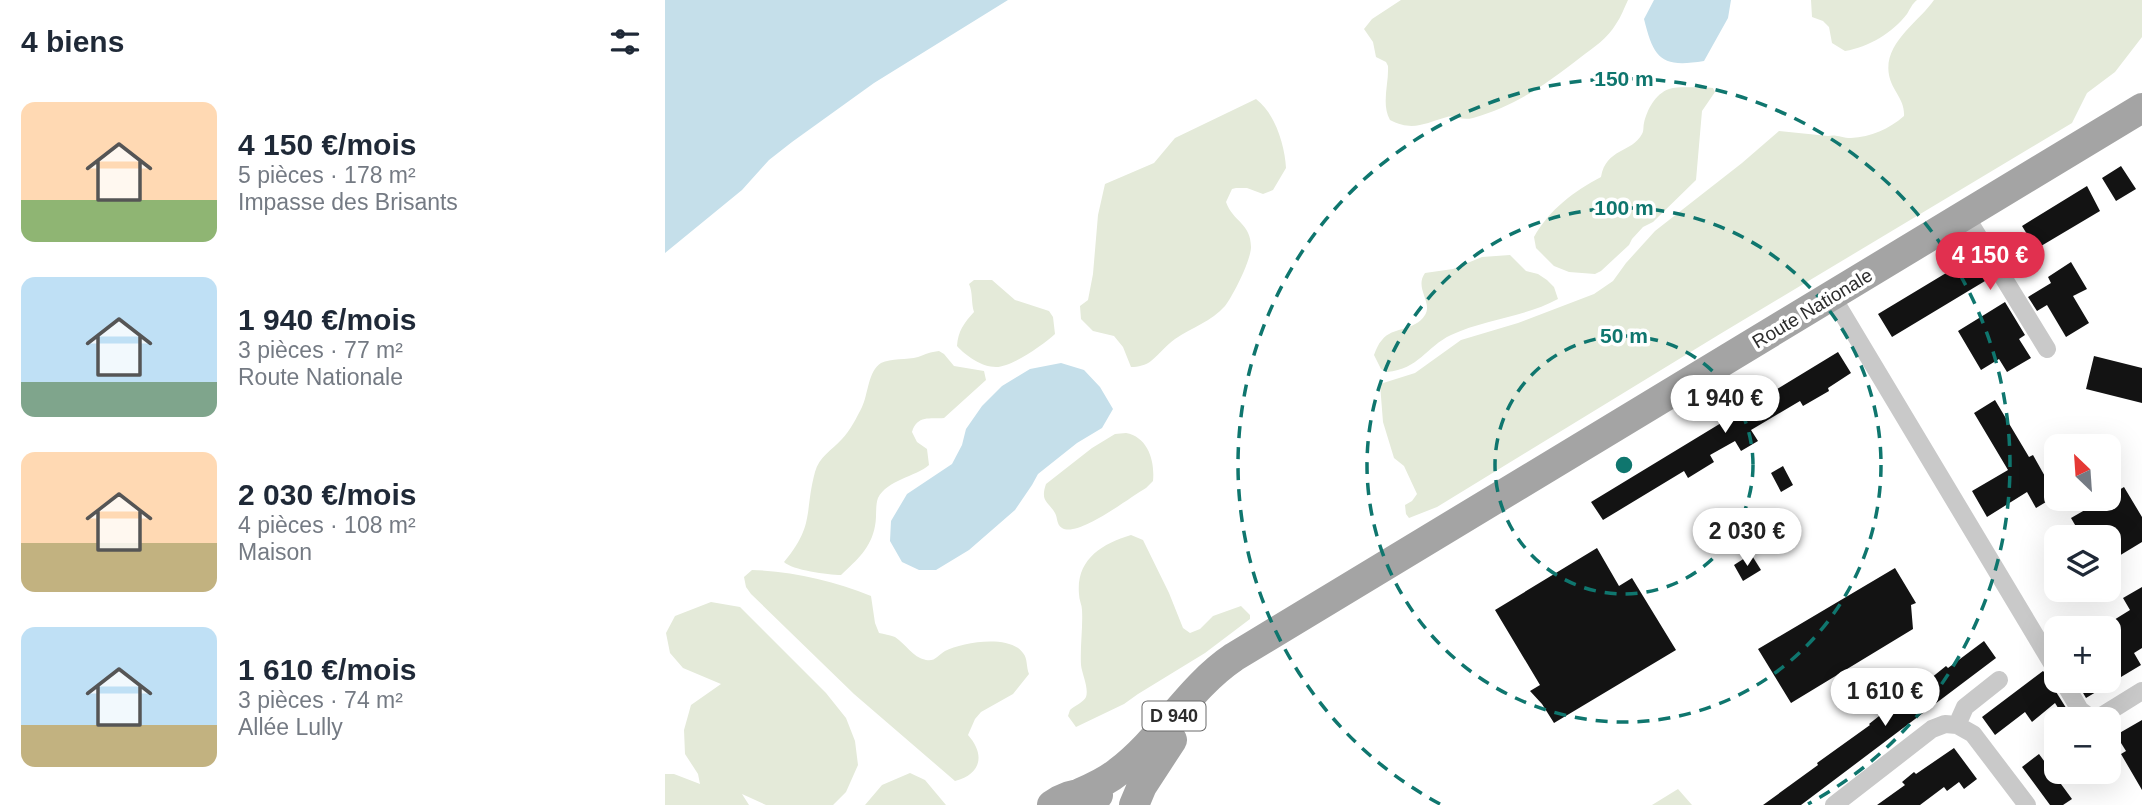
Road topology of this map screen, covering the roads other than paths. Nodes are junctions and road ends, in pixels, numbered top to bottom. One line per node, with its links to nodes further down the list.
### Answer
1 (2142, 108): 2 (main road, Route Nationale / D 940)
2 (1965, 215): 3 (main road, Route Nationale / D 940); 4 (street)
3 (1832, 296): 5 (main road, Route Nationale / D 940); 6 (street)
4 (2047, 349)
5 (1267, 638): 11 (main road, D 940); 14 (main road, D 940)
6 (2044, 650)
7 (1999, 680): 10 (street)
8 (2142, 691): 9 (street)
9 (2070, 693)
10 (1957, 725): 15 (street); 16 (street)
11 (1080, 793): 12 (main road); 13 (main road)
12 (1052, 805)
13 (1117, 805)
14 (1134, 805)
15 (1834, 805)
16 (2027, 805)

